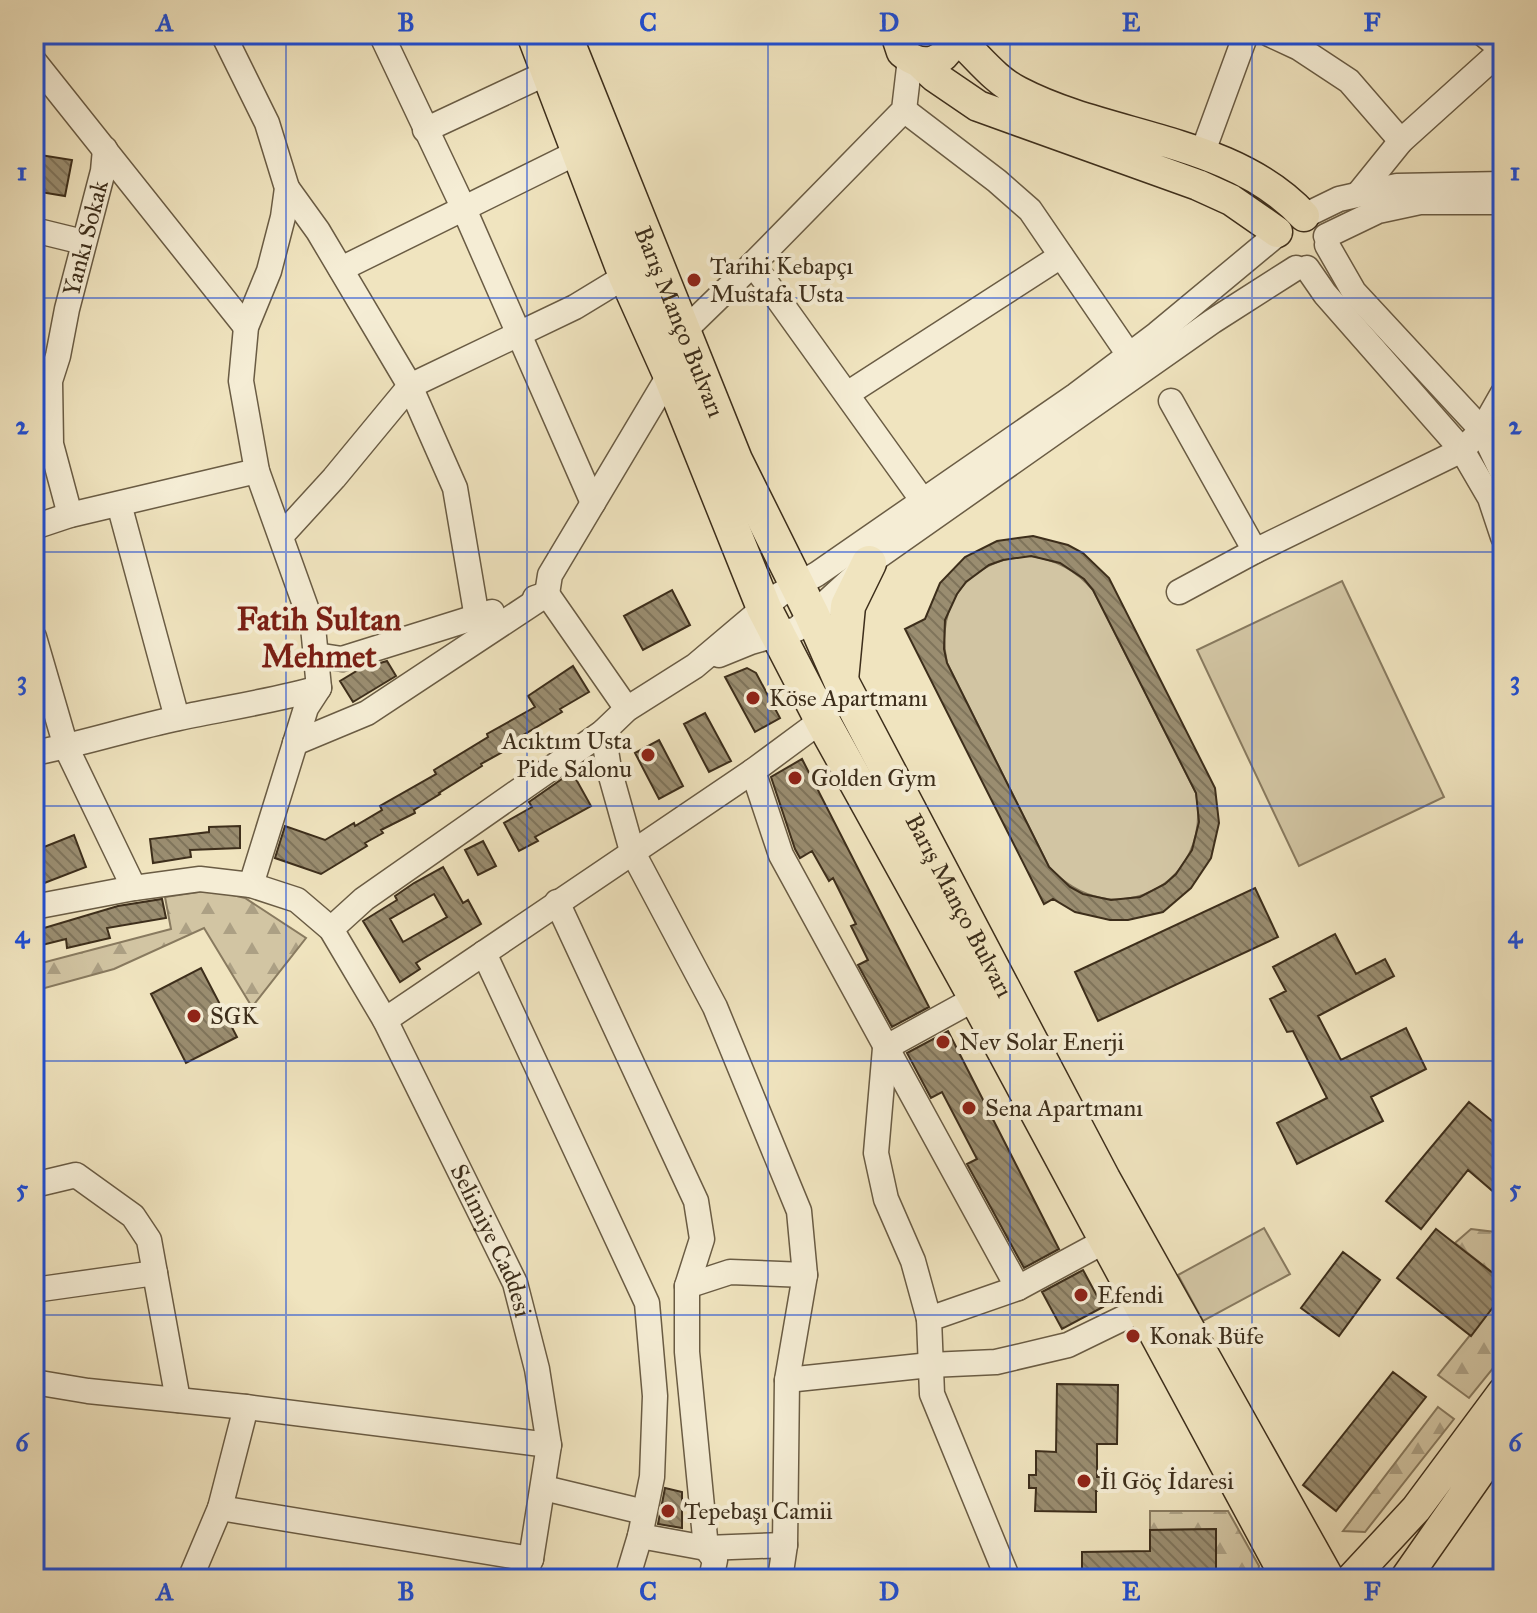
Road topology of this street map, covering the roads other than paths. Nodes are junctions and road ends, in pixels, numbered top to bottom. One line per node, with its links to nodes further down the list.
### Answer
1 (223, 34): 20 (street)
2 (381, 34): 14 (street)
3 (534, 34): 12 (highway, Barış Manço Bulvarı)
4 (564, 34): 34 (highway, Barış Manço Bulvarı)
5 (1246, 34): 18 (street)
6 (1269, 34): 15 (street)
7 (1483, 34): 9 (street)
8 (954, 35): 10 (main road); 18 (main road)
9 (1502, 50): 15 (street)
10 (908, 52): 13 (street); 26 (main road)
11 (34, 61): 16 (street)
12 (549, 72): 14 (street); 17 (highway, Barış Manço Bulvarı)
13 (904, 110): 28 (street); 29 (street)
14 (425, 130): 23 (street)
15 (1401, 141): 21 (street)
16 (105, 149): 27 (street, Yankı Sokak); 33 (street)
17 (580, 151): 23 (street); 32 (highway, Barış Manço Bulvarı)
18 (1202, 154): 25 (main road)
19 (1503, 184): 21 (street)
20 (287, 188): 31 (street); 33 (street)
21 (1359, 193): 25 (street)
22 (1503, 202): 25 (street)
23 (464, 209): 31 (street); 35 (street)
24 (34, 230): 27 (street)
25 (1319, 232): 26 (street); 30 (street); 42 (street)
26 (1276, 234): 30 (street); 36 (street)
27 (83, 242): 49 (street, Yankı Sokak)
28 (1061, 256): 36 (street); 40 (street)
29 (753, 264): 34 (street); 40 (street)
30 (1302, 268): 43 (street); 54 (street)
31 (341, 269): 38 (street)
32 (626, 276): 35 (street); 37 (highway, Barış Manço Bulvarı)
33 (246, 327): 44 (street)
34 (683, 332): 57 (highway, Barış Manço Bulvarı)
35 (519, 334): 38 (street); 47 (street)
36 (1129, 355): 46 (street)
37 (670, 374): 47 (street); 59 (highway, Barış Manço Bulvarı)
38 (410, 386): 51 (street); 58 (street)
39 (1503, 393): 42 (street)
40 (847, 394): 46 (street)
41 (1171, 401): 53 (street)
42 (1482, 430): 43 (street); 45 (street)
43 (1462, 450): 52 (street); 53 (street)
44 (257, 471): 48 (street); 51 (street)
45 (1503, 474)
46 (923, 501): 57 (street)
47 (593, 503): 56 (street)
48 (119, 504): 49 (street); 65 (street)
49 (70, 515): 50 (street)
50 (34, 527)
51 (282, 535): 61 (street)
52 (1503, 537)
53 (1255, 551): 55 (street)
54 (869, 563): 57 (street); 62 (highway)
55 (1179, 592)
56 (547, 594): 58 (street); 64 (street); 68 (street)
57 (805, 601): 59 (street); 59 (street); 62 (highway, Barış Manço Bulvarı)
58 (477, 618): 61 (street)
59 (771, 622): 64 (street); 66 (highway, Barış Manço Bulvarı)
60 (34, 637): 69 (street)
61 (316, 655): 63 (street)
62 (841, 681): 111 (highway, Barış Manço Bulvarı)
63 (319, 688): 65 (street); 68 (street)
64 (627, 709): 67 (street)
65 (177, 718): 69 (street)
66 (822, 720): 71 (street); 79 (highway, Barış Manço Bulvarı)
67 (603, 732): 72 (street); 77 (street)
68 (295, 743): 73 (street)
69 (66, 747): 70 (street); 74 (street)
70 (34, 753)
71 (753, 771): 72 (street); 81 (street)
72 (632, 851): 75 (street); 85 (street)
73 (251, 885): 74 (street, Selimiye Caddesi); 77 (street, Selimiye Caddesi)
74 (134, 888): 76 (street, Selimiye Caddesi)
75 (557, 902): 78 (street); 86 (street)
76 (34, 907)
77 (331, 929): 80 (street, Selimiye Caddesi)
78 (484, 953): 80 (street); 101 (street)
79 (976, 998): 81 (street); 83 (highway, Barış Manço Bulvarı)
80 (385, 1020): 98 (street, Selimiye Caddesi)
81 (885, 1048): 87 (street); 90 (street)
82 (34, 1185): 84 (street)
83 (1105, 1241): 87 (street); 89 (highway, Barış Manço Bulvarı)
84 (155, 1273): 88 (street); 95 (street)
85 (805, 1275): 86 (street); 92 (street)
86 (687, 1286): 103 (street)
87 (1018, 1288): 90 (street)
88 (34, 1290)
89 (1142, 1309): 91 (street); 110 (highway, Barış Manço Bulvarı)
90 (929, 1319): 91 (street)
91 (930, 1365): 92 (street); 109 (street)
92 (787, 1380): 102 (street)
93 (34, 1382): 95 (street)
94 (1503, 1392): 112 (main road)
95 (178, 1400): 96 (street)
96 (246, 1407): 98 (street); 100 (street)
97 (1503, 1439): 113 (main road)
98 (549, 1445): 99 (street, Selimiye Caddesi)
99 (544, 1488): 101 (street); 104 (street, Selimiye Caddesi)
100 (220, 1508): 104 (street); 105 (street)
101 (642, 1524): 103 (street); 106 (street)
102 (785, 1545): 103 (street); 108 (street)
103 (706, 1548): 107 (street)
104 (526, 1569)
105 (190, 1579)
106 (627, 1579)
107 (711, 1579)
108 (780, 1579)
109 (1008, 1579)
110 (1289, 1579)
111 (1327, 1579)
112 (1351, 1579)
113 (1405, 1579)

